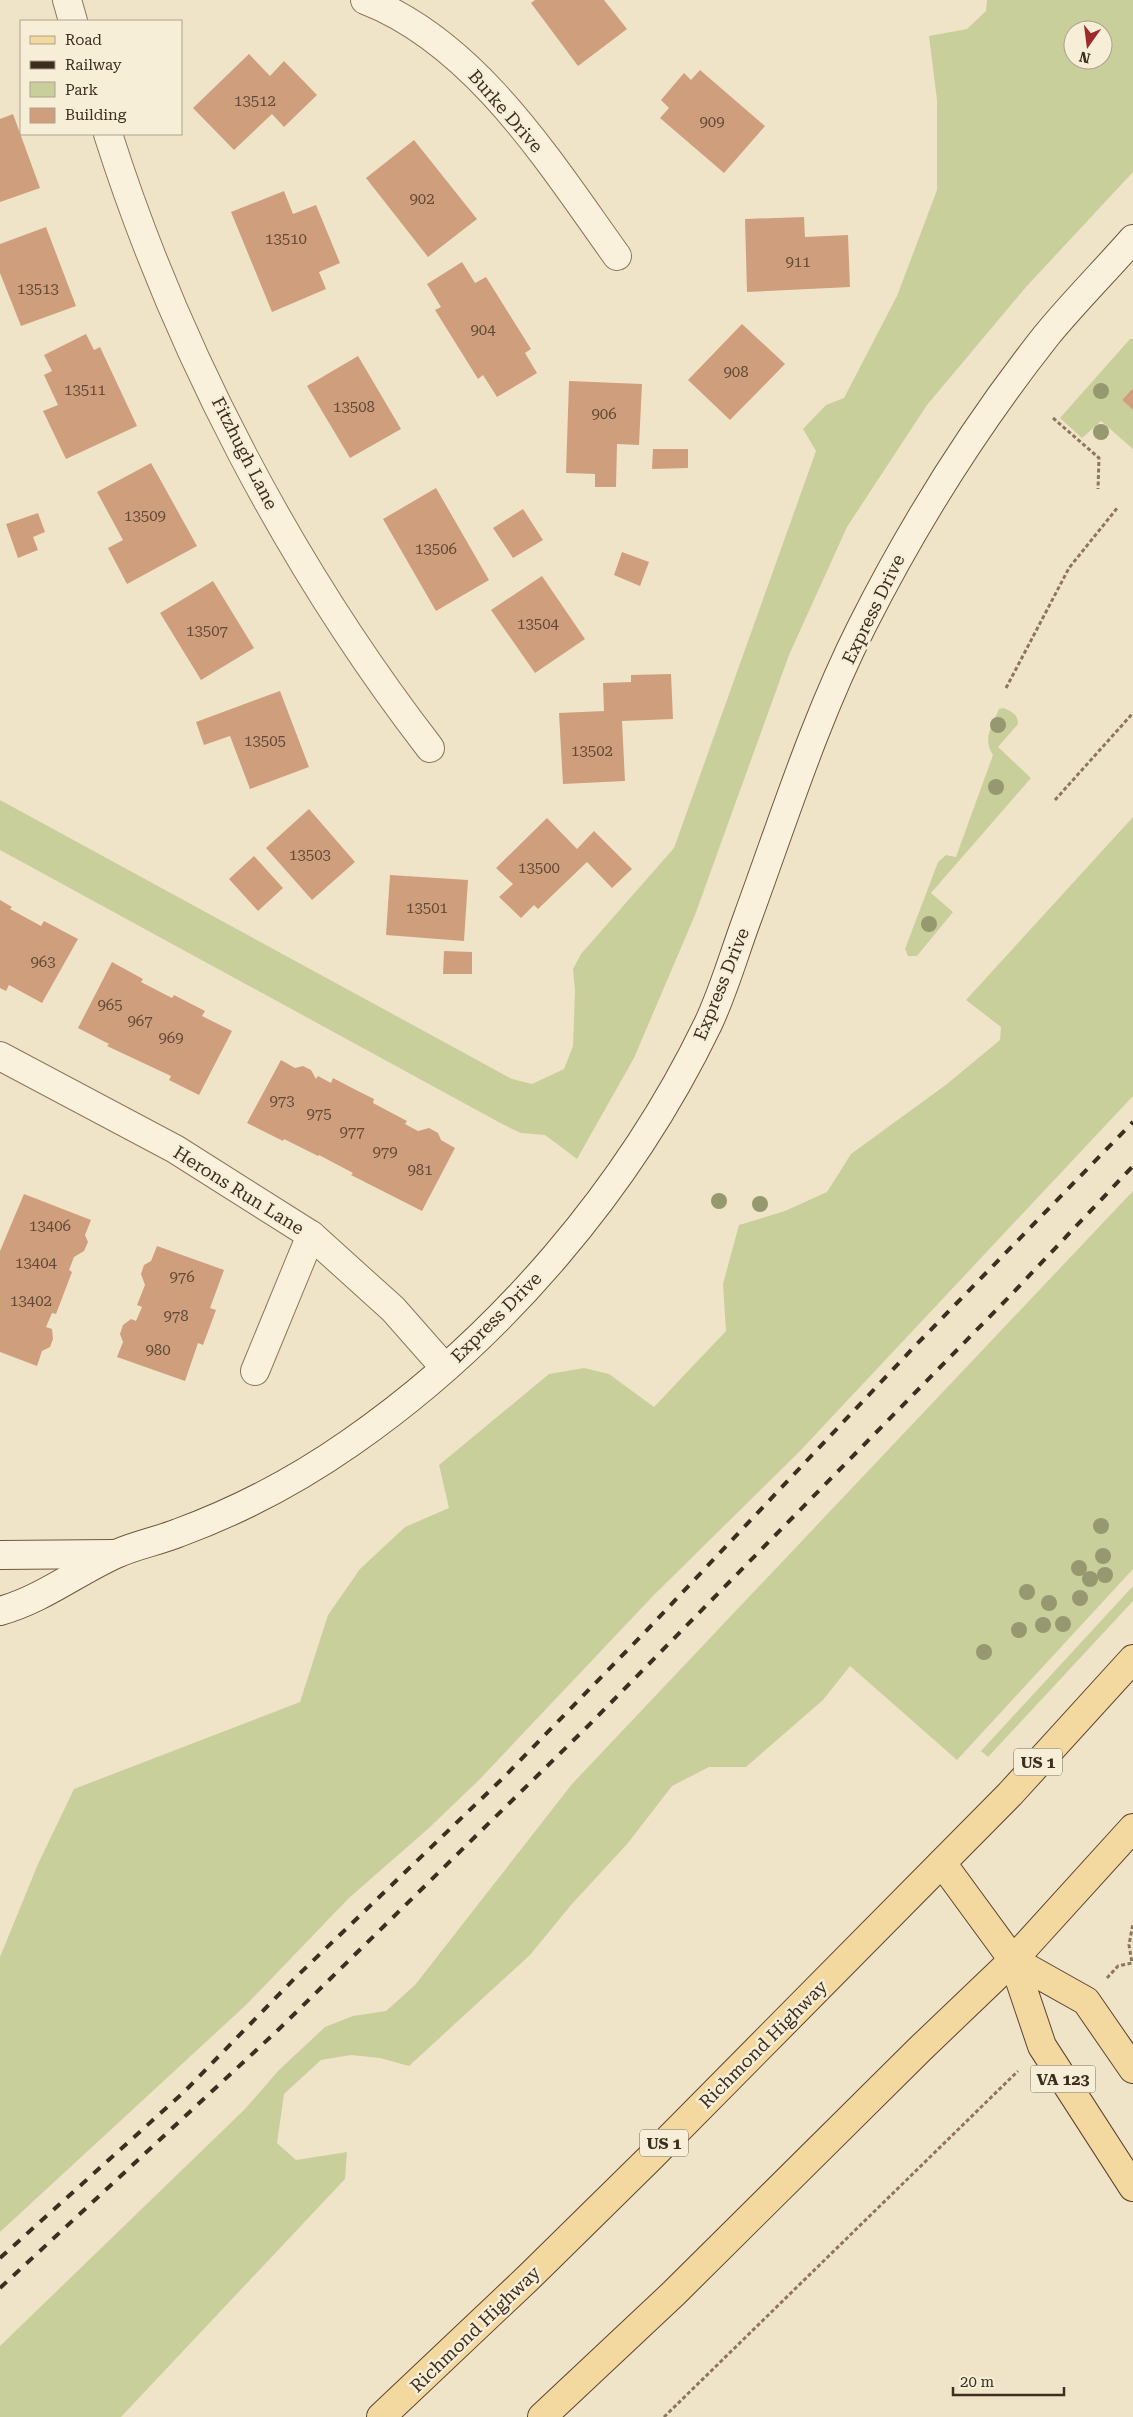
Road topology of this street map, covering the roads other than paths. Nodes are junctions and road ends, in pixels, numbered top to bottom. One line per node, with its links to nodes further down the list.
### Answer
1 (365, 0): 4 (street, Burke Drive)
2 (108, 135): 5 (street, Fitzhugh Lane)
3 (1133, 239): 8 (street, Express Drive)
4 (617, 256)
5 (430, 748)
6 (0, 1056): 7 (street, Herons Run Lane)
7 (311, 1235): 8 (street, Herons Run Lane); 9 (street)
8 (445, 1368): 10 (street, Express Drive)
9 (255, 1371)
10 (116, 1554): 11 (street, Express Drive); 12 (street, Express Drive)
11 (0, 1556)
12 (0, 1611)
13 (1133, 1659): 15 (main road, Richmond Highway / US 1)
14 (1133, 1828): 16 (main road)
15 (942, 1863): 16 (main road, VA 123); 19 (main road, Richmond Highway / US 1)
16 (1013, 1960): 17 (main road, VA 123); 18 (main road, VA 123); 20 (main road)
17 (1133, 2069)
18 (1133, 2187)
19 (381, 2417)
20 (542, 2417)

